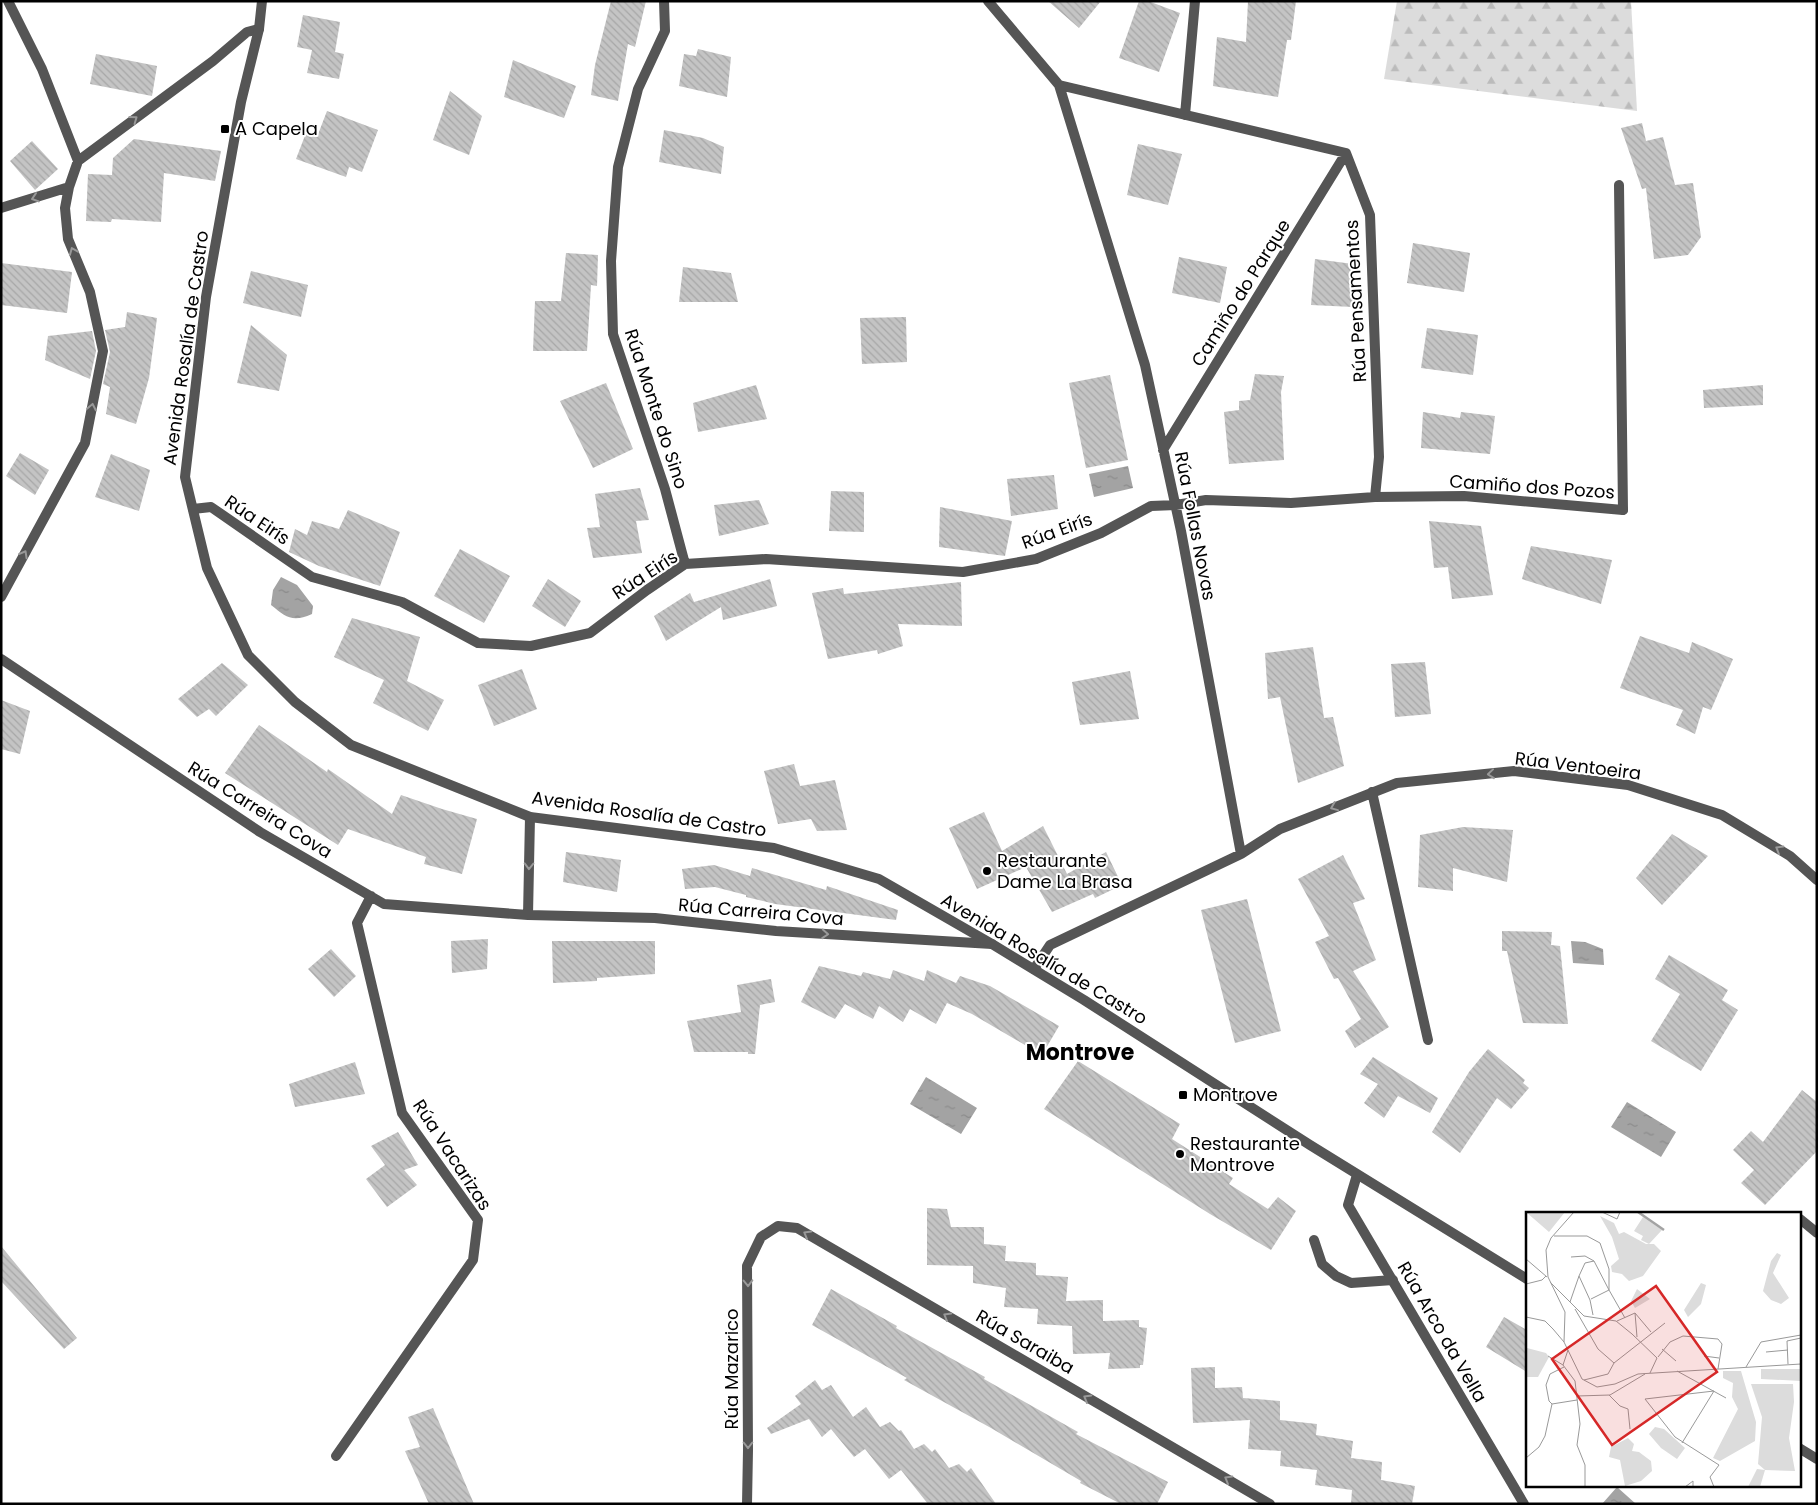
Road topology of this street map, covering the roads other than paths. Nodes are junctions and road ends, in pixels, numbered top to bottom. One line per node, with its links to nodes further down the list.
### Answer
1 (8, 1): 10 (street)
2 (262, 1): 6 (street, Avenida Rosalía de Castro)
3 (664, 1): 18 (street, Rúa Monte do Sino)
4 (988, 1): 7 (street, Rúa Follas Novas)
5 (1195, 1): 8 (street)
6 (258, 29): 10 (street, one-way to 6); 17 (street, Avenida Rosalía de Castro)
7 (1058, 85): 8 (street); 14 (street, Rúa Follas Novas)
8 (1185, 115): 9 (street)
9 (1346, 153): 14 (street, Camiño do Parque); 15 (street, Rúa Pensamentos)
10 (78, 161): 12 (street)
11 (1619, 185): 15 (street, Camiño dos Pozos)
12 (69, 187): 13 (street, one-way to 13); 19 (street, one-way to 12)
13 (1, 208)
14 (1164, 450): 16 (street, Rúa Follas Novas)
15 (1375, 497): 16 (street, Camiño dos Pozos)
16 (1176, 505): 18 (street, Rúa Eirís); 23 (street, Rúa Follas Novas)
17 (193, 509): 18 (street, Rúa Eirís); 22 (street, Avenida Rosalía de Castro)
18 (685, 564)
19 (1, 596)
20 (1, 659): 25 (street, Rúa Carreira Cova)
21 (1372, 792): 23 (street, Rúa Ventoeira, one-way to 23); 24 (street, Rúa Ventoeira, one-way to 21); 29 (street)
22 (530, 817): 26 (street, one-way to 26); 27 (street, Avenida Rosalía de Castro)
23 (1241, 854): 28 (street)
24 (1817, 880)
25 (371, 896): 26 (street, Rúa Carreira Cova); 38 (street, Rúa Vacarizas)
26 (528, 916): 27 (street, Rúa Carreira Cova, one-way to 27)
27 (992, 944): 28 (street, Avenida Rosalía de Castro)
28 (1034, 969): 30 (street, Avenida Rosalía de Castro)
29 (1428, 1040)
30 (1357, 1174): 35 (street, Avenida Rosalía de Castro); 36 (street, Rúa Arco da Vella)
31 (1800, 1219): 32 (street)
32 (1817, 1233)
33 (761, 1237): 40 (street, Rúa Mazarico, one-way to 40); 41 (street, Rúa Saraiba, one-way to 33)
34 (1314, 1240): 36 (street)
35 (1526, 1278)
36 (1392, 1280): 42 (street, Rúa Arco da Vella)
37 (1800, 1449): 39 (street)
38 (336, 1456)
39 (1817, 1459)
40 (746, 1504)
41 (1270, 1504)
42 (1524, 1504)

